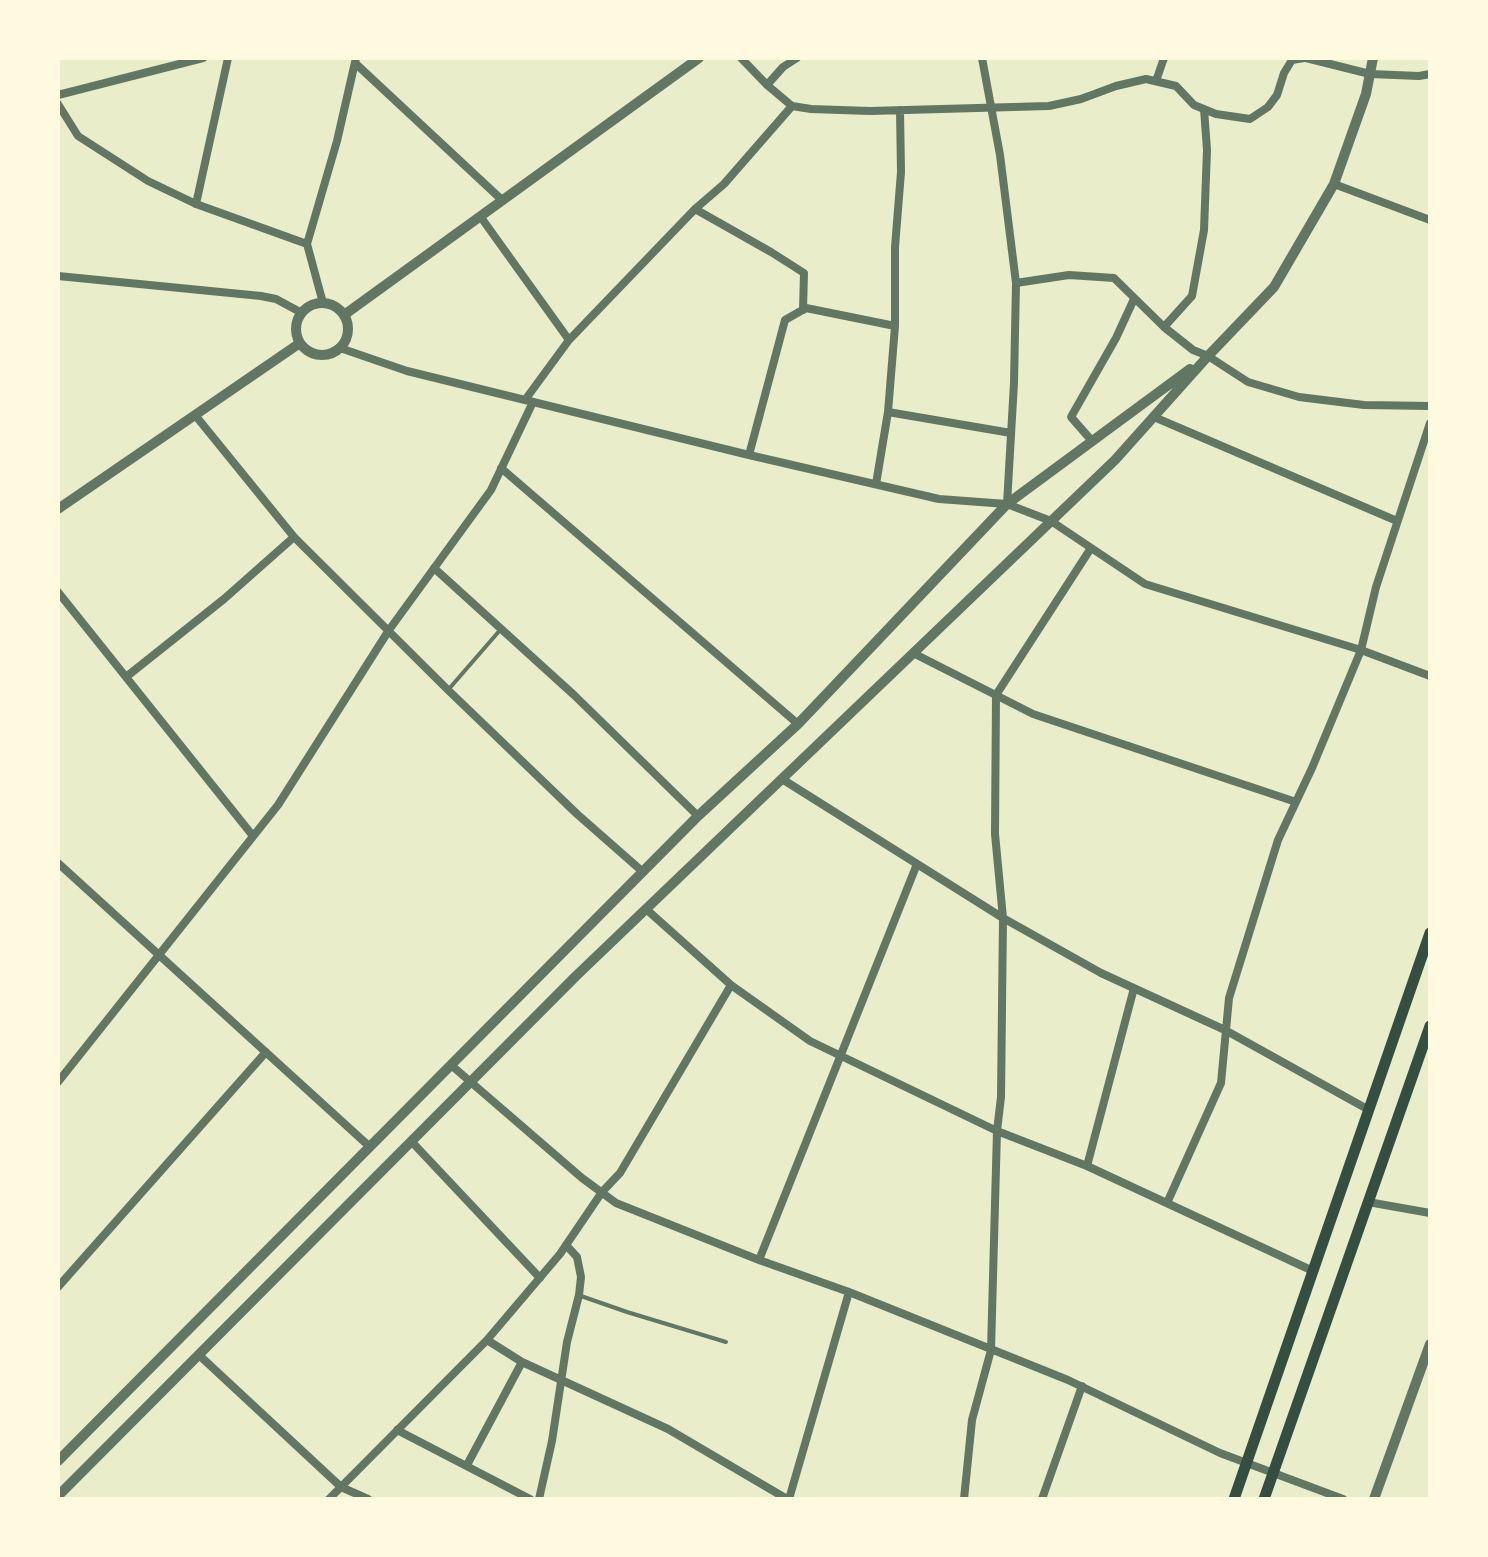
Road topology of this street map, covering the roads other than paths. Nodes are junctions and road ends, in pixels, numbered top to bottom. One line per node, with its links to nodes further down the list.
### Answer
1 (203, 58): 15 (street)
2 (228, 58): 23 (street)
3 (699, 58): 22 (street)
4 (741, 58): 14 (street)
5 (797, 58): 14 (street)
6 (982, 58): 18 (street)
7 (1164, 58): 13 (street)
8 (1305, 58): 11 (street); 19 (street)
9 (1373, 58): 11 (street)
10 (356, 60): 22 (street); 27 (street)
11 (1370, 74): 12 (street); 21 (street)
12 (1430, 74)
13 (1156, 81): 18 (street); 19 (street)
14 (767, 85): 17 (street)
15 (58, 95)
16 (58, 104): 23 (street)
17 (792, 106): 20 (street); 24 (street)
18 (992, 108): 20 (street); 29 (street)
19 (1204, 109): 36 (street)
20 (900, 110): 35 (street)
21 (1334, 184): 26 (street); 40 (street)
22 (502, 200): 25 (street)
23 (196, 204): 27 (street)
24 (695, 209): 32 (street); 37 (street)
25 (480, 216): 34 (street); 37 (street)
26 (1430, 220)
27 (307, 244): 31 (street)
28 (58, 276): 33 (street)
29 (1016, 283): 30 (street); 47 (street)
30 (1134, 299): 36 (street); 48 (street)
31 (323, 303): 33 (street); 34 (street)
32 (803, 310): 35 (street); 49 (street)
33 (302, 313): 38 (street)
34 (344, 315): 39 (street)
35 (895, 326): 43 (street)
36 (1164, 327): 40 (street)
37 (569, 340): 41 (street)
38 (300, 343): 39 (street); 44 (street)
39 (340, 348): 41 (street)
40 (1208, 356): 42 (street); 45 (street); 48 (street)
41 (529, 401): 49 (street); 50 (street)
42 (1430, 406)
43 (888, 412): 47 (street); 51 (street)
44 (195, 415): 53 (street); 56 (street)
45 (1154, 417): 54 (street); 55 (street)
46 (1430, 423): 55 (street)
47 (1011, 433): 52 (street)
48 (1092, 441): 52 (street)
49 (749, 455): 51 (street)
50 (501, 468): 58 (street); 68 (street)
51 (876, 484): 52 (street)
52 (1007, 504): 54 (street); 68 (street)
53 (58, 509)
54 (1051, 521): 57 (street); 63 (street)
55 (1397, 521): 62 (street)
56 (294, 537): 61 (street); 65 (street)
57 (1091, 548): 62 (street); 67 (street)
58 (434, 568): 60 (street); 61 (street)
59 (58, 592): 65 (street)
60 (501, 629): 66 (lane); 71 (street)
61 (389, 630): 66 (street); 72 (street)
62 (1361, 650): 64 (street); 70 (street)
63 (913, 653): 67 (street); 69 (street)
64 (1430, 676)
65 (126, 677): 72 (street)
66 (448, 690): 75 (street)
67 (996, 695): 70 (street); 77 (street)
68 (798, 724): 71 (street)
69 (782, 779): 73 (street); 76 (street)
70 (1296, 802): 83 (street)
71 (698, 816): 75 (street)
72 (253, 836): 79 (street)
73 (917, 864): 77 (street); 85 (street)
74 (60, 869): 79 (street)
75 (643, 872): 86 (street)
76 (646, 909): 80 (street); 88 (street)
77 (1003, 918): 81 (street); 90 (street)
78 (1430, 933): 89 (main road)
79 (159, 955): 84 (street); 87 (street)
80 (731, 985): 85 (street); 94 (street)
81 (1134, 988): 83 (street); 93 (street)
82 (1430, 1026): 95 (main road)
83 (1225, 1030): 89 (street); 96 (street)
84 (266, 1052): 92 (street); 102 (street)
85 (841, 1055): 90 (street); 99 (street)
86 (451, 1065): 88 (street); 92 (street)
87 (58, 1082)
88 (470, 1082): 91 (street); 94 (street)
89 (1369, 1110): 100 (main road)
90 (997, 1131): 93 (street); 108 (street)
91 (411, 1141): 101 (street); 109 (street)
92 (370, 1147): 114 (street)
93 (1087, 1166): 96 (street)
94 (602, 1192): 98 (street); 99 (street)
95 (1368, 1202): 97 (street); 117 (main road)
96 (1167, 1203): 100 (street)
97 (1430, 1213)
98 (566, 1245): 101 (street); 104 (street)
99 (759, 1260): 103 (street)
100 (1313, 1271): 115 (main road)
101 (540, 1278): 105 (street)
102 (58, 1287)
103 (849, 1292): 108 (street); 124 (street)
104 (579, 1295): 106 (lane); 111 (street)
105 (487, 1340): 110 (street); 113 (street)
106 (726, 1342)
107 (1430, 1344): 130 (street)
108 (991, 1350): 112 (street); 125 (street)
109 (199, 1355): 118 (street); 119 (street)
110 (522, 1362): 111 (street); 116 (street)
111 (560, 1381): 123 (street); 124 (street)
112 (1082, 1386): 115 (street); 126 (street)
113 (397, 1430): 116 (street); 118 (street)
114 (58, 1461)
115 (1247, 1463): 117 (street); 127 (main road)
116 (467, 1465): 122 (street)
117 (1274, 1472): 128 (main road); 129 (street)
118 (341, 1487): 120 (street); 121 (street)
119 (58, 1496)
120 (329, 1499)
121 (368, 1499)
122 (530, 1499)
123 (539, 1499)
124 (788, 1499)
125 (964, 1499)
126 (1042, 1499)
127 (1234, 1499)
128 (1264, 1499)
129 (1343, 1499)
130 (1374, 1499)

